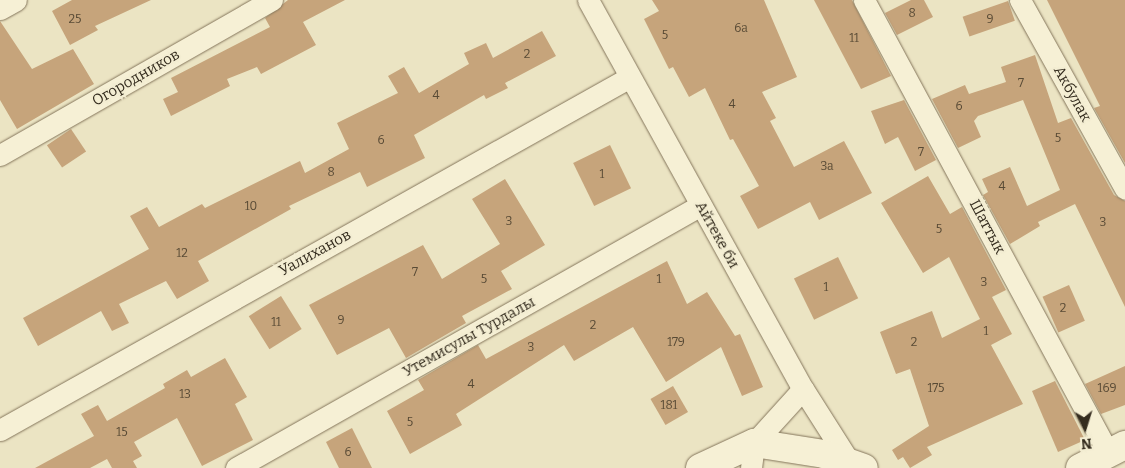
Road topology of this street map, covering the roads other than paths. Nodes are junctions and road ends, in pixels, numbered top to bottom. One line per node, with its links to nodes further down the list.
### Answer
1 (16, 0): 6 (street)
2 (272, 0): 8 (street, Огородников)
3 (588, 0): 7 (street, Айтеке би)
4 (864, 0): 13 (street, Шаттык)
5 (1020, 0): 9 (street, Акбулак)
6 (0, 9)
7 (630, 76): 10 (street, Айтеке би); 12 (street, Уалиханов)
8 (0, 155)
9 (1125, 189)
10 (701, 205): 11 (street, Айтеке би); 16 (street, Утемисулы Турдалы)
11 (804, 389): 14 (street); 15 (street, Айтеке би)
12 (0, 430)
13 (1117, 450): 18 (main road)
14 (753, 456): 15 (main road); 17 (main road)
15 (853, 465)
16 (236, 468)
17 (700, 468)
18 (1080, 468)

